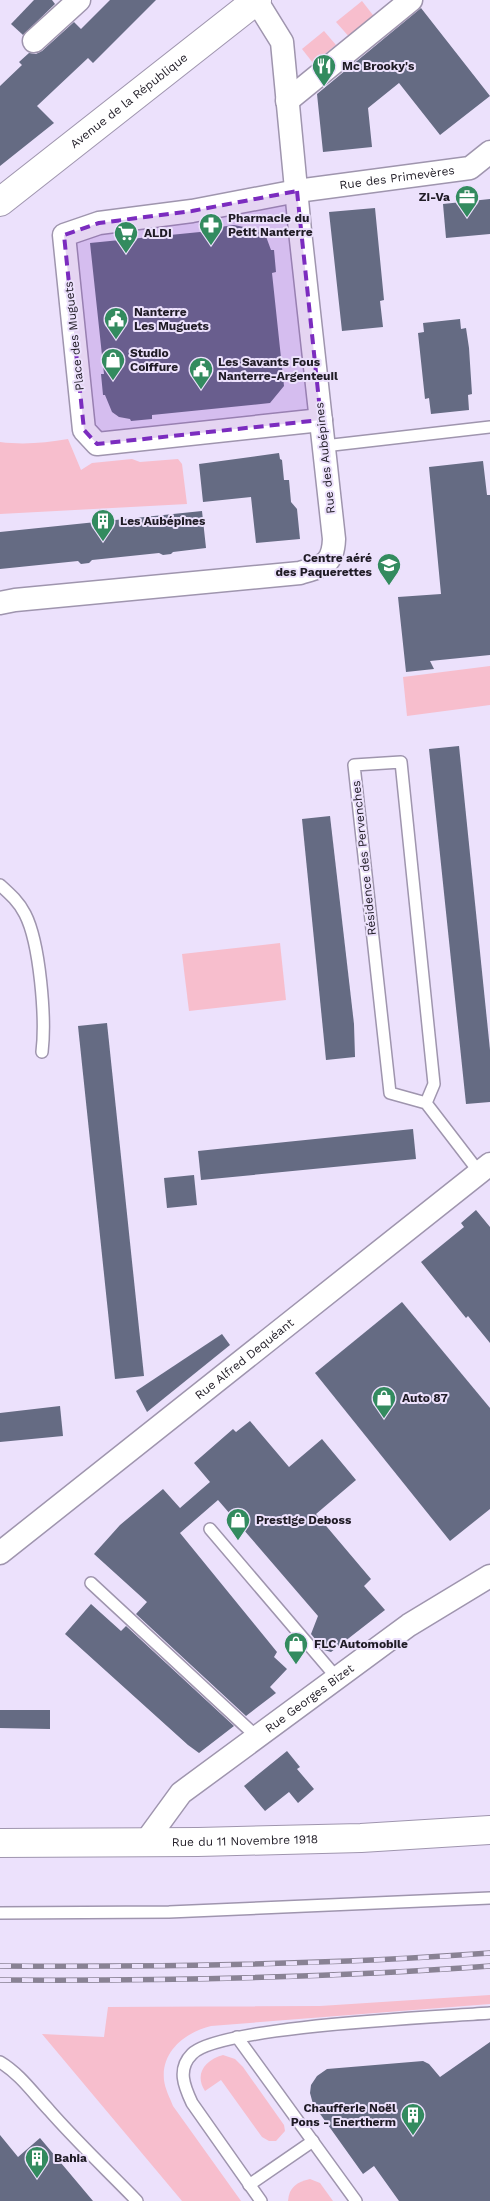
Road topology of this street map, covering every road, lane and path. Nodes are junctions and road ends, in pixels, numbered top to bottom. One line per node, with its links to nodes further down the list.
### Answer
1 (256, 0): 5 (street, Rue des Aubépines); 8 (street, Avenue de la République)
2 (412, 0): 5 (street)
3 (75, 1): 4 (street)
4 (34, 41)
5 (287, 101): 7 (street, Rue des Aubépines)
6 (490, 152): 7 (street, Rue des Primevères)
7 (297, 191): 9 (street, Rue des Aubépines); 9 (street, Place des Muguets)
8 (0, 202)
9 (321, 420): 11 (street, Rue des Aubépines)
10 (490, 427): 11 (lane)
11 (324, 446): 12 (street, Rue des Aubépines)
12 (0, 603)
13 (0, 885): 14 (lane)
14 (42, 1052)
15 (426, 1103): 15 (lane, Résidence des Pervenches); 16 (lane)
16 (485, 1168): 18 (street, Rue Alfred Dequéant)
17 (210, 1529): 21 (lane)
18 (0, 1553)
19 (490, 1576): 21 (street, Rue Georges Bizet)
20 (91, 1583): 22 (lane)
21 (337, 1678): 22 (street, Rue Georges Bizet)
22 (257, 1737): 24 (street, Rue Georges Bizet)
23 (490, 1830): 24 (street, Rue du 11 Novembre 1918)
24 (146, 1841): 25 (street, Rue du 11 Novembre 1918)
25 (0, 1843)
26 (490, 1898): 27 (lane)
27 (0, 1913)
28 (490, 2013): 29 (lane)
29 (237, 2037): 31 (lane); 32 (lane)
30 (0, 2062): 33 (lane)
31 (313, 2142): 32 (lane); 35 (lane)
32 (249, 2185): 34 (lane)
33 (137, 2201)
34 (261, 2201)
35 (356, 2201)

